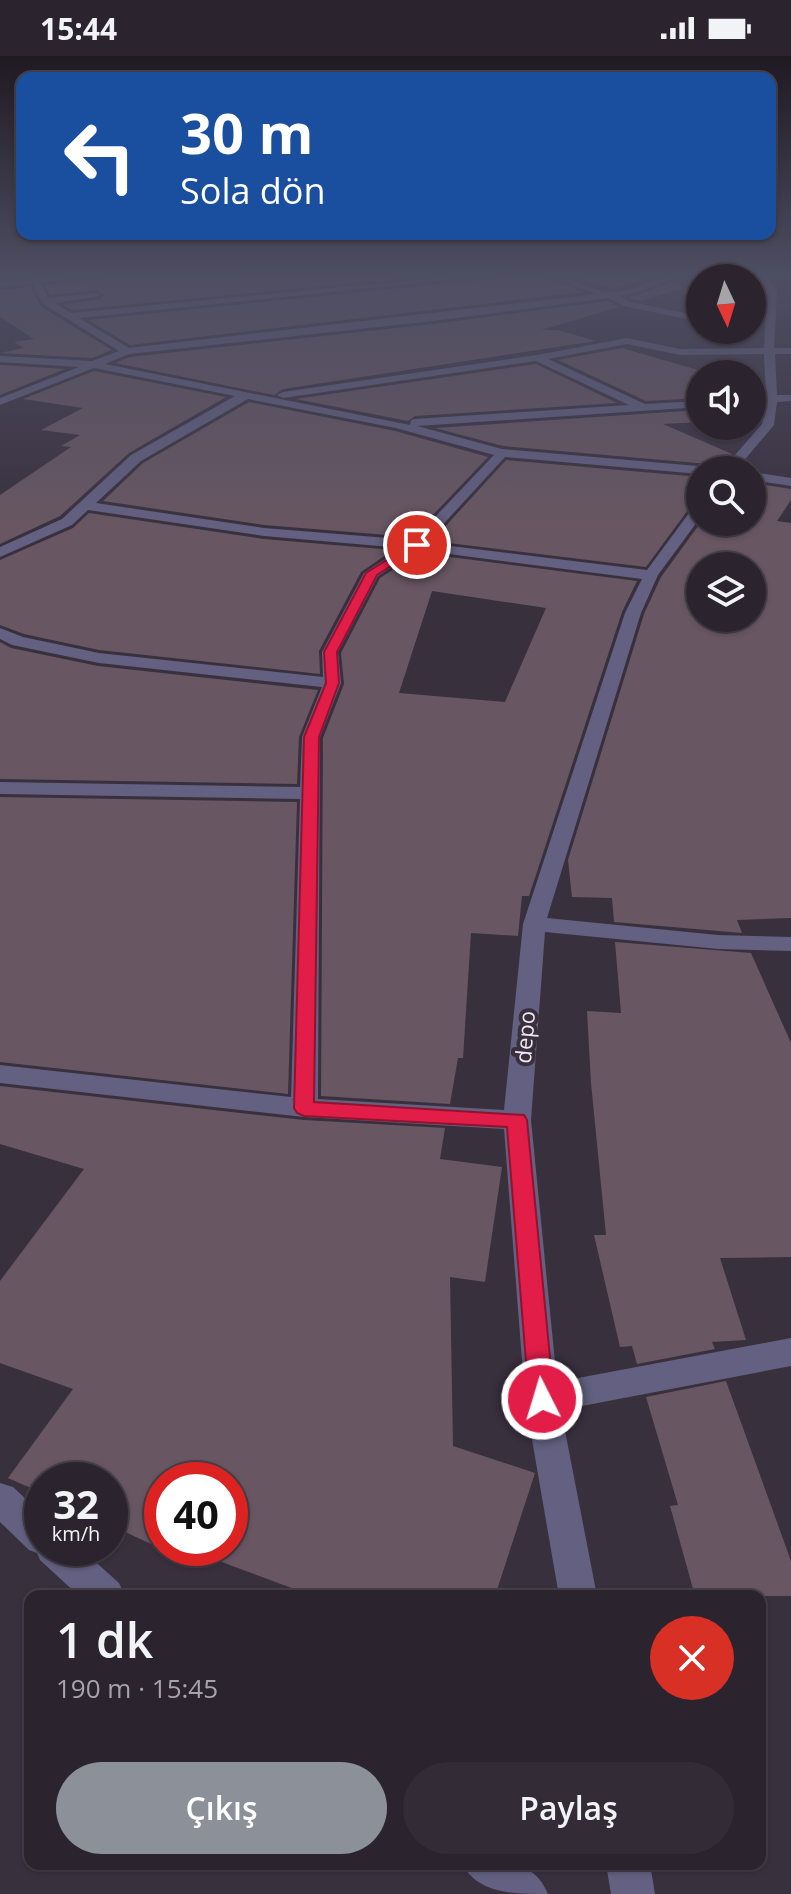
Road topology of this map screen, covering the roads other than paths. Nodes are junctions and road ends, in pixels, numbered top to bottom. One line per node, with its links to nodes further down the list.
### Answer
1 (32, 361): 6 (street)
2 (100, 361): 6 (street)
3 (518, 361): 8 (street)
4 (543, 361): 14 (street)
5 (770, 361): 11 (street)
6 (91, 364): 7 (street); 12 (street)
7 (244, 396): 8 (street); 21 (street)
8 (265, 398): 15 (street)
9 (791, 398): 11 (street)
10 (766, 399): 11 (street)
11 (772, 399): 17 (street)
12 (0, 402)
13 (686, 405): 14 (street)
14 (646, 409): 15 (street)
15 (397, 425): 16 (street)
16 (502, 453): 18 (street); 23 (street)
17 (741, 456)
18 (686, 468)
19 (766, 478): 20 (street)
20 (791, 482)
21 (84, 505): 23 (street); 24 (street)
22 (686, 527): 25 (street, depo)
23 (417, 545): 25 (street); 27 (street)
24 (0, 553)
25 (651, 575): 30 (street, depo)
26 (0, 633): 27 (street)
27 (332, 683): 29 (street)
28 (0, 788): 29 (street)
29 (312, 793): 33 (street)
30 (534, 924): 31 (street); 34 (street, depo)
31 (791, 944)
32 (0, 1074): 33 (street)
33 (304, 1108): 34 (street)
34 (517, 1120): 36 (street, depo)
35 (791, 1352): 36 (street)
36 (542, 1399): 41 (street, depo)
37 (0, 1499): 38 (street)
38 (24, 1521)
39 (73, 1566): 40 (street)
40 (99, 1590)
41 (577, 1590)
42 (492, 1870): 44 (street)
43 (629, 1870): 45 (street)
44 (526, 1894)
45 (633, 1894)

